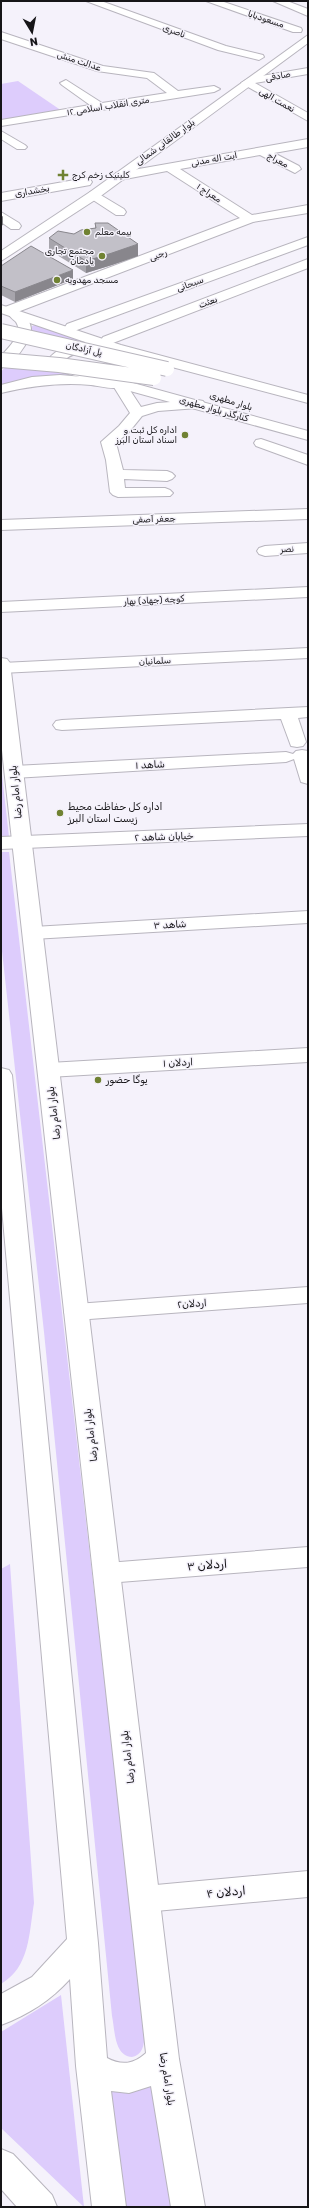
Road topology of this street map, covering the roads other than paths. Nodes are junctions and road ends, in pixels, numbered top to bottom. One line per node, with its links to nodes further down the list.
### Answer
1 (91, 1): 11 (street, ناصری)
2 (211, 1): 6 (street, مسعودبابا)
3 (278, 1): 4 (street)
4 (308, 14)
5 (308, 22): 6 (street)
6 (297, 30): 9 (street)
7 (1, 35): 18 (street, عدالت منش)
8 (308, 38): 15 (street, بلوار طالقانی شمالی)
9 (284, 39)
10 (272, 48): 11 (street)
11 (259, 57): 12 (street)
12 (248, 65)
13 (308, 71): 15 (street, صادقی)
14 (225, 81): 17 (street)
15 (248, 82): 23 (street, نعمت الهی); 34 (street, بلوار طالقانی شمالی)
16 (66, 83): 20 (street)
17 (214, 89): 18 (street, ۱۲ متری انقلاب اسلامی); 19 (street)
18 (176, 95): 20 (street, ۱۲ متری انقلاب اسلامی)
19 (196, 102)
20 (100, 107): 22 (street, ۱۲ متری انقلاب اسلامی)
21 (1, 114): 24 (street)
22 (52, 115): 24 (street, ۱۲ متری انقلاب اسلامی); 26 (street)
23 (308, 118)
24 (15, 120): 25 (street, ۱۲ متری انقلاب اسلامی)
25 (1, 123)
26 (64, 123)
27 (1, 134): 29 (street)
28 (308, 143): 30 (street, آیت اله مدنی)
29 (21, 147)
30 (262, 151): 31 (street, آیت اله مدنی); 32 (street, معراج)
31 (168, 167): 34 (street, آیت اله مدنی); 42 (street, معراج ۱)
32 (295, 169)
33 (98, 173): 35 (street)
34 (120, 176): 36 (street, بلوار طالقانی شمالی)
35 (86, 182): 37 (street, بخشداری); 38 (street)
36 (94, 195): 40 (street); 45 (street, بلوار طالقانی شمالی)
37 (1, 197)
38 (62, 199)
39 (308, 209): 42 (street, رجبی)
40 (120, 212)
41 (1, 216): 43 (street)
42 (250, 219): 50 (street, رجبی)
43 (7, 236)
44 (308, 241): 52 (street, سبحانی)
45 (22, 242): 46 (street); 47 (street, بلوار طالقانی شمالی)
46 (35, 250)
47 (1, 257)
48 (308, 264): 55 (street, بعثت)
49 (74, 273): 50 (street)
50 (87, 280): 51 (street, رجبی)
51 (9, 311): 55 (street); 57 (street)
52 (72, 327)
53 (1, 331): 59 (street, پل آزادگان, bridge)
54 (1, 343): 58 (street, پل آزادگان, bridge)
55 (112, 344): 60 (street); 62 (street)
56 (1, 360): 58 (street, bridge)
57 (1, 364)
58 (154, 378): 59 (street, بلوار مطهری)
59 (171, 378): 64 (street, بلوار مطهری); 66 (street, بلوار مطهری)
60 (119, 384): 61 (street); 63 (street, کنارگذر بلوار مطهری); 65 (street)
61 (1, 389)
62 (308, 399)
63 (198, 404): 65 (street); 67 (street, کنارگذر بلوار مطهری)
64 (308, 410)
65 (137, 413): 70 (street)
66 (308, 423)
67 (308, 436)
68 (262, 443): 69 (street)
69 (308, 460)
70 (116, 474): 71 (street); 72 (street)
71 (167, 476)
72 (165, 493)
73 (308, 514): 74 (street, جعفر آصفی)
74 (1, 524)
75 (308, 548): 76 (street, نصر)
76 (265, 550)
77 (308, 592): 78 (street, کوچه (جهاد) بهار)
78 (1, 607)
79 (308, 653): 80 (street, سلمانیان)
80 (1, 665): 85 (street, بلوار امام رضا)
81 (308, 712): 82 (street)
82 (288, 713): 83 (street); 84 (street)
83 (62, 725)
84 (301, 761): 85 (street, شاهد ۱)
85 (14, 772): 87 (street, بلوار امام رضا)
86 (308, 830): 87 (street, خیابان شاهد ۲)
87 (11, 843): 89 (street, بلوار امام رضا)
88 (308, 917): 89 (street, شاهد ۳)
89 (33, 933): 91 (street, بلوار امام رضا)
90 (308, 1055): 91 (street, اردلان ۱)
91 (49, 1070): 94 (street, بلوار امام رضا)
92 (1, 1075): 99 (street)
93 (308, 1295): 94 (street, اردلان۲)
94 (76, 1312): 96 (street, بلوار امام رضا)
95 (308, 1558): 96 (street, اردلان ۳)
96 (107, 1573): 98 (street, بلوار امام رضا)
97 (308, 1884): 98 (street, اردلان ۴)
98 (145, 1899): 101 (street, بلوار امام رضا)
99 (83, 1943): 100 (street); 102 (street)
100 (1, 2011)
101 (164, 2059): 102 (street); 106 (street, بلوار امام رضا)
102 (92, 2066): 105 (street)
103 (1, 2165): 104 (street)
104 (40, 2207)
105 (109, 2207)
106 (188, 2207)

